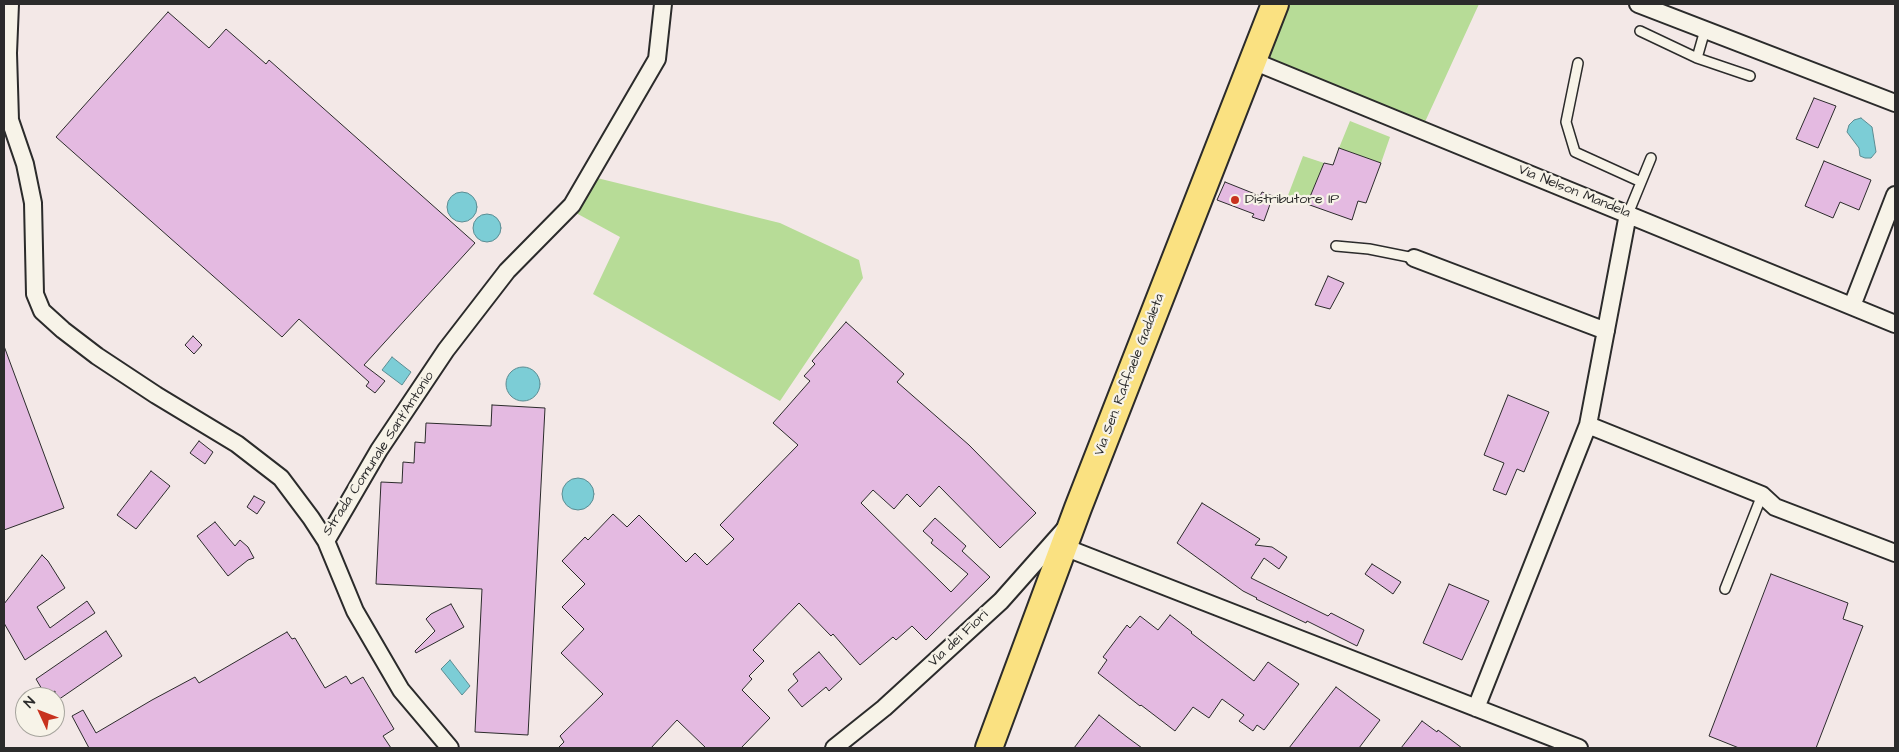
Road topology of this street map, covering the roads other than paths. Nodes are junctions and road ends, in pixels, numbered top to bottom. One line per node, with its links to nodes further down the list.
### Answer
1 (10, 4): 24 (street, Strada Comunale Sant'Antonio)
2 (663, 4): 24 (street, Strada Comunale Sant'Antonio)
3 (1275, 4): 8 (main road, Via Sen. Raffaele Gadaleta)
4 (1638, 4): 5 (street)
5 (1705, 30): 7 (lane); 11 (street)
6 (1640, 31): 7 (lane)
7 (1697, 58): 10 (lane)
8 (1253, 61): 15 (street, Via Nelson Mandela); 23 (main road, Via Sen. Raffaele Gadaleta)
9 (1578, 63): 13 (lane)
10 (1750, 76)
11 (1895, 103)
12 (1650, 158): 13 (lane)
13 (1641, 182): 15 (lane)
14 (1895, 195): 18 (street)
15 (1628, 214): 18 (street, Via Nelson Mandela); 20 (street)
16 (1336, 246): 17 (lane)
17 (1414, 258): 20 (street)
18 (1852, 306): 19 (street, Via Nelson Mandela)
19 (1895, 324)
20 (1606, 331): 21 (street)
21 (1588, 425): 22 (street); 28 (street)
22 (1762, 495): 26 (street); 27 (lane)
23 (1074, 519): 25 (main road, Via Sen. Raffaele Gadaleta); 30 (street, Via dei Fiori)
24 (326, 541): 29 (street)
25 (1064, 546): 28 (street); 31 (main road, Via Sen. Raffaele Gadaleta)
26 (1895, 554)
27 (1725, 590)
28 (1476, 708): 32 (street)
29 (450, 748)
30 (834, 748)
31 (989, 748)
32 (1579, 748)

